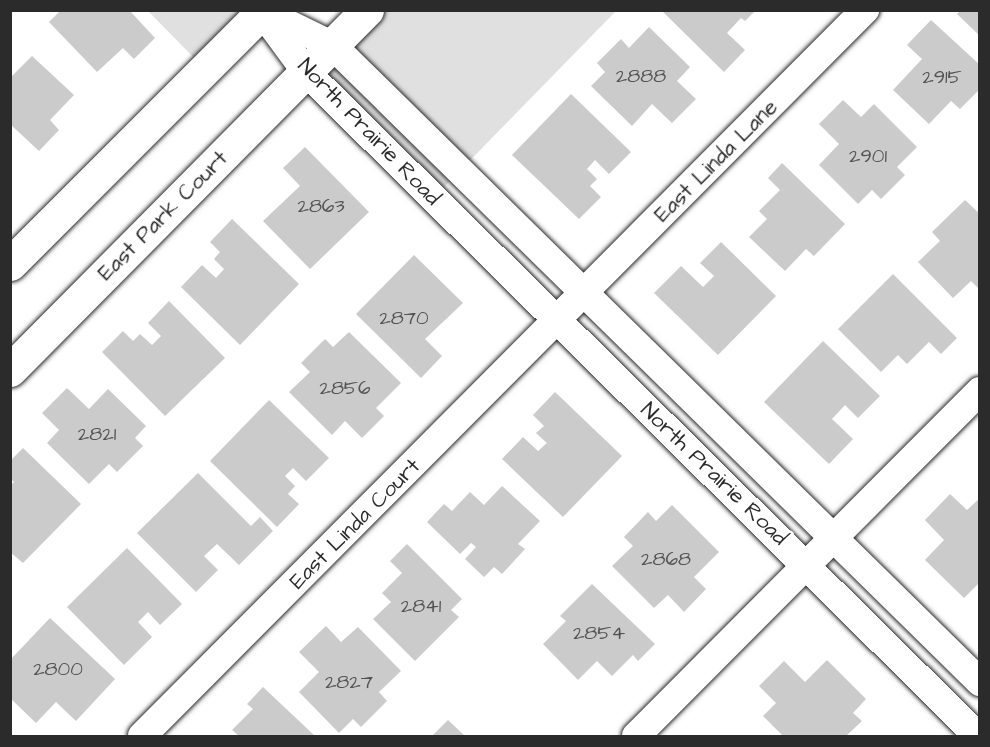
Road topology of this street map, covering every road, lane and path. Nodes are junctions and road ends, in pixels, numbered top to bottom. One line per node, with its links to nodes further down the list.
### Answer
1 (367, 10): 4 (street, East Park Court)
2 (865, 10): 6 (street, East Linda Lane)
3 (263, 11): 4 (street, North Prairie Road); 5 (street)
4 (318, 60): 6 (street, North Prairie Road); 6 (street, North Prairie Road); 7 (street, East Park Court)
5 (10, 264)
6 (570, 308): 9 (street, North Prairie Road); 9 (street, North Prairie Road); 11 (street, East Linda Court)
7 (10, 370)
8 (980, 391): 9 (street)
9 (821, 552): 10 (street, North Prairie Road); 12 (street); 13 (street, North Prairie Road)
10 (980, 682)
11 (142, 736)
12 (636, 736)
13 (978, 736)

